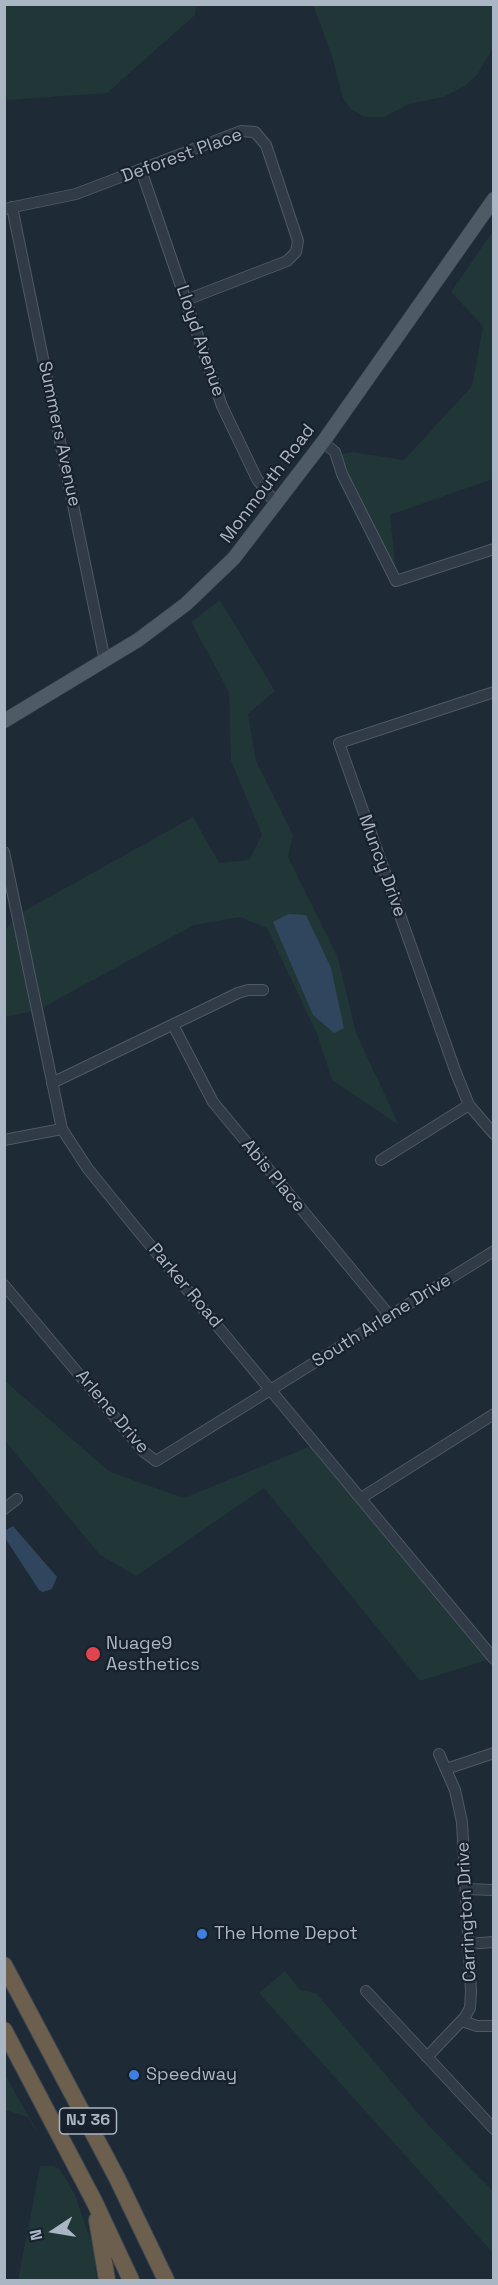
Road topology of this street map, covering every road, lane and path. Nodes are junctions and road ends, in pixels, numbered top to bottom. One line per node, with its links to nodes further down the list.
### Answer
1 (141, 170): 3 (street, Deforest Place); 4 (street, Lloyd Avenue); 4 (street, Deforest Place)
2 (494, 199): 5 (main road, Monmouth Road)
3 (8, 208): 8 (street, Summers Avenue)
4 (186, 300): 6 (street, Lloyd Avenue)
5 (323, 442): 6 (main road, Monmouth Road); 7 (street)
6 (276, 504): 8 (main road, Monmouth Road)
7 (494, 549)
8 (105, 661): 10 (main road, Monmouth Road)
9 (494, 692): 12 (street)
10 (4, 721)
11 (328, 738): 12 (street)
12 (339, 743): 17 (street, Muncy Drive)
13 (4, 852): 16 (street, Parker Road)
14 (263, 990): 15 (street)
15 (173, 1025): 16 (street); 24 (street, Abis Place)
16 (52, 1083): 18 (street, Parker Road)
17 (469, 1105): 19 (street, Muncy Drive); 21 (street)
18 (62, 1129): 20 (street); 25 (street, Parker Road)
19 (494, 1134)
20 (4, 1140)
21 (381, 1160)
22 (494, 1251): 24 (street, South Arlene Drive)
23 (4, 1285): 25 (street, Arlene Drive)
24 (390, 1317): 25 (street, South Arlene Drive)
25 (271, 1390): 27 (street, Parker Road)
26 (494, 1414): 27 (street)
27 (362, 1498): 30 (street, Parker Road)
28 (17, 1499): 29 (street)
29 (4, 1509)
30 (494, 1659)
31 (494, 1753): 33 (street)
32 (439, 1754): 33 (street, Carrington Drive)
33 (446, 1769): 34 (street, Carrington Drive)
34 (466, 1889): 35 (street); 37 (street, Carrington Drive)
35 (494, 1890)
36 (494, 1942): 37 (street)
37 (467, 1944): 40 (street, Carrington Drive)
38 (4, 1965): 48 (highway, NJ 36)
39 (366, 1991): 43 (street)
40 (462, 2021): 41 (street); 43 (street, Carrington Drive)
41 (494, 2026)
42 (4, 2030): 45 (highway, NJ 36)
43 (427, 2057): 44 (street)
44 (494, 2129)
45 (94, 2201): 46 (highway); 47 (highway, NJ 36)
46 (107, 2280)
47 (131, 2280)
48 (166, 2280)

